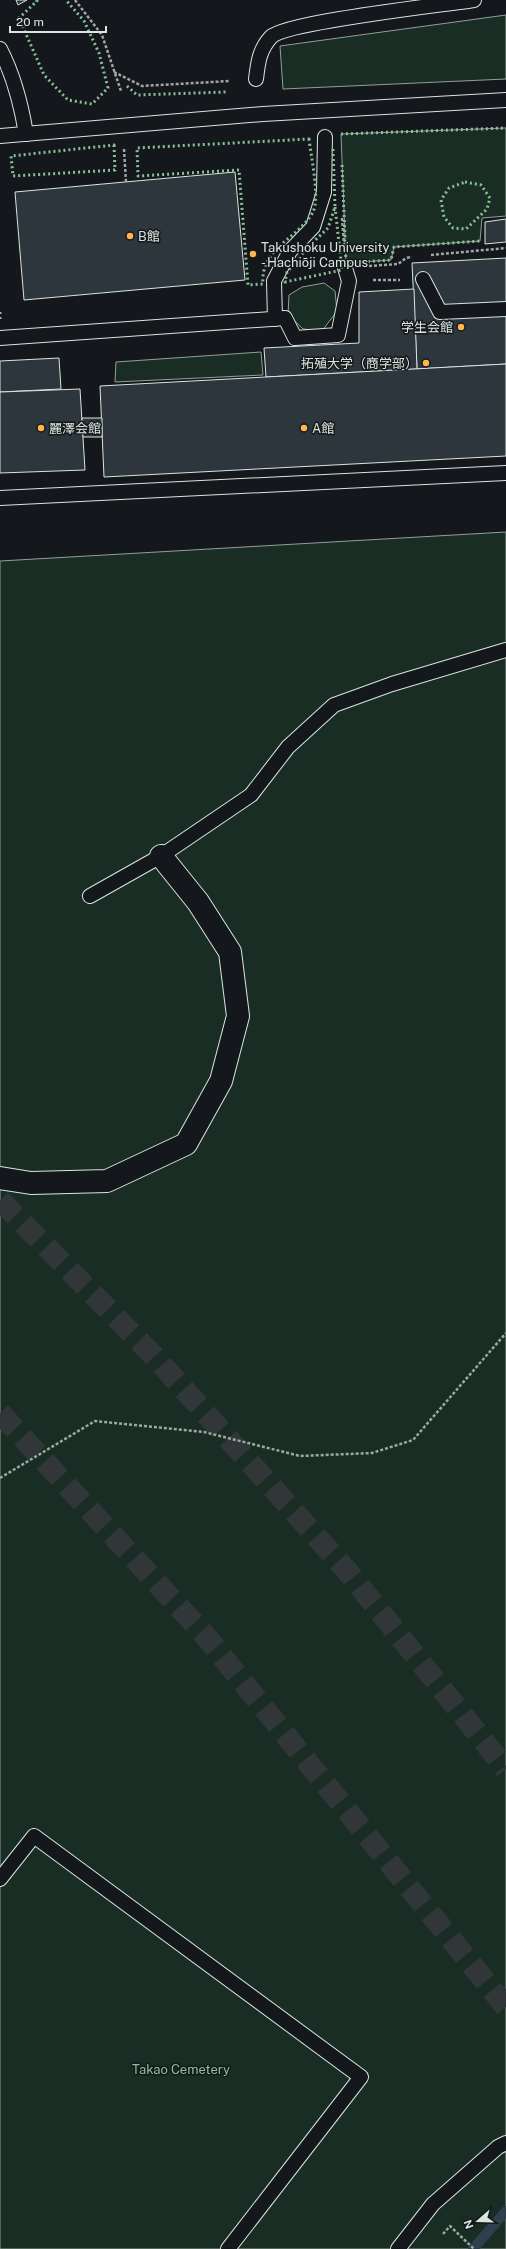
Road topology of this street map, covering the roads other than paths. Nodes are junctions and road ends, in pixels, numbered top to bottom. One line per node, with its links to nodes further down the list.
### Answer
1 (474, 0): 3 (lane)
2 (0, 48): 5 (lane)
3 (256, 79)
4 (506, 100): 5 (lane)
5 (26, 134): 6 (lane)
6 (0, 136)
7 (325, 137): 11 (lane)
8 (347, 274): 11 (lane)
9 (424, 279): 10 (lane)
10 (506, 309)
11 (275, 319): 12 (lane)
12 (0, 338)
13 (506, 472): 14 (lane)
14 (0, 498)
15 (506, 650): 16 (lane)
16 (161, 856): 17 (lane); 18 (street)
17 (90, 896)
18 (0, 1178)
19 (0, 1879): 21 (lane)
20 (506, 2143): 22 (lane)
21 (228, 2249)
22 (398, 2249)

